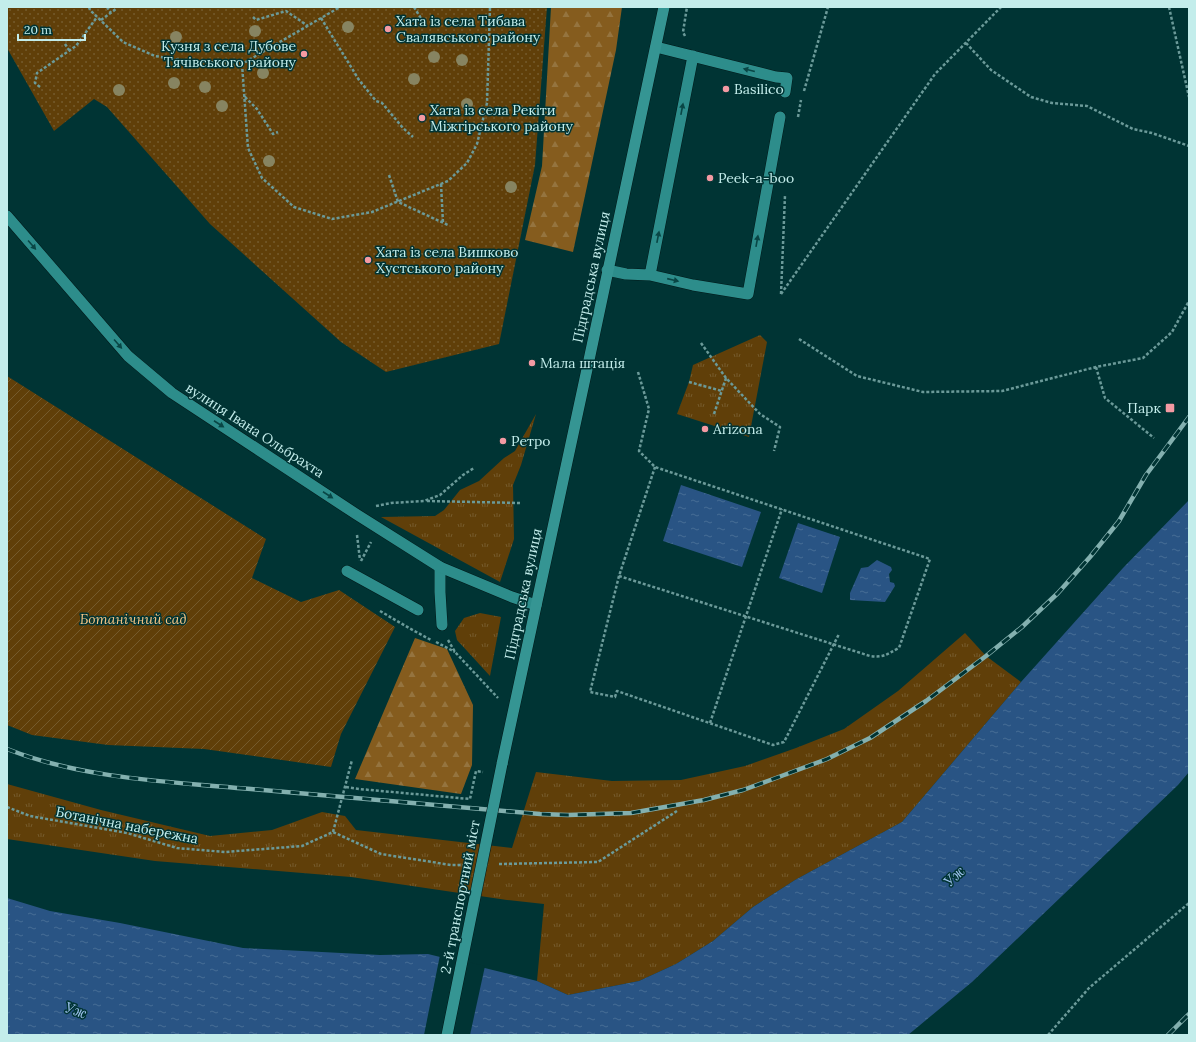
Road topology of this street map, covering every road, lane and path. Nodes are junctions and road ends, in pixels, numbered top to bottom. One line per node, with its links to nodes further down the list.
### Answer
1 (89, 7): 13 (path)
2 (108, 7): 12 (path)
3 (340, 7): 15 (path)
4 (414, 7): 17 (path)
5 (490, 7): 35 (path)
6 (664, 7): 21 (main road, Підградська вулиця)
7 (687, 7): 23 (path)
8 (828, 7): 30 (path)
9 (1001, 7): 19 (path)
10 (1168, 7): 28 (path)
11 (116, 9): 12 (path)
12 (111, 13): 16 (path)
13 (97, 17): 16 (path); 22 (path)
14 (253, 17): 18 (path)
15 (321, 18): 18 (path); 32 (path)
16 (101, 20): 24 (path)
17 (422, 20)
18 (308, 26): 24 (path)
19 (966, 43): 33 (path); 36 (path)
20 (65, 44): 22 (path)
21 (656, 48): 23 (street); 41 (main road, Підградська вулиця)
22 (69, 50): 25 (path)
23 (692, 56): 26 (street, one-way to 23); 42 (street, one-way to 23)
24 (242, 64): 27 (path)
25 (40, 87)
26 (785, 92)
27 (244, 96): 31 (path); 37 (path)
28 (1189, 97)
29 (780, 117): 42 (street, one-way to 29)
30 (797, 124)
31 (278, 132)
32 (413, 137)
33 (1189, 146)
34 (389, 175): 37 (path)
35 (441, 184): 37 (path); 39 (path)
36 (785, 192)
37 (398, 202): 39 (path)
38 (7, 216): 59 (street, вулиця Івана Ольбрахта, one-way to 59)
39 (443, 223): 40 (path)
40 (448, 225)
41 (607, 270): 42 (street); 65 (main road, Підградська вулиця)
42 (650, 275)
43 (1189, 301): 46 (path)
44 (799, 339): 46 (path)
45 (701, 343): 48 (path)
46 (1096, 367): 52 (path)
47 (638, 372): 54 (path)
48 (726, 378): 50 (path); 53 (path)
49 (689, 382): 50 (path)
50 (722, 390): 51 (path)
51 (714, 414)
52 (1154, 438)
53 (774, 451)
54 (655, 467): 58 (path); 64 (path)
55 (474, 468): 56 (path)
56 (424, 501): 57 (path); 59 (path)
57 (520, 502)
58 (782, 509): 67 (path); 70 (path)
59 (356, 514): 62 (street, вулиця Івана Ольбрахта)
60 (356, 529): 61 (path)
61 (360, 562)
62 (440, 568): 65 (street, вулиця Івана Ольбрахта); 68 (street)
63 (348, 571): 66 (street)
64 (620, 576): 67 (path); 72 (path)
65 (536, 605): 74 (main road, Підградська вулиця)
66 (418, 610)
67 (746, 616): 70 (path); 72 (path)
68 (442, 625): 71 (path)
69 (839, 634): 70 (path)
70 (834, 645): 72 (path)
71 (498, 698)
72 (710, 723)
73 (352, 760): 76 (path)
74 (502, 764): 83 (main road, 2-й транспортний міст, bridge)
75 (485, 772): 76 (path)
76 (346, 787): 79 (path)
77 (7, 807): 79 (path, Ботанічна набережна)
78 (677, 811): 80 (path)
79 (333, 832): 81 (path)
80 (497, 864)
81 (466, 865)
82 (1189, 903): 84 (path)
83 (447, 1035)
84 (1048, 1035)

